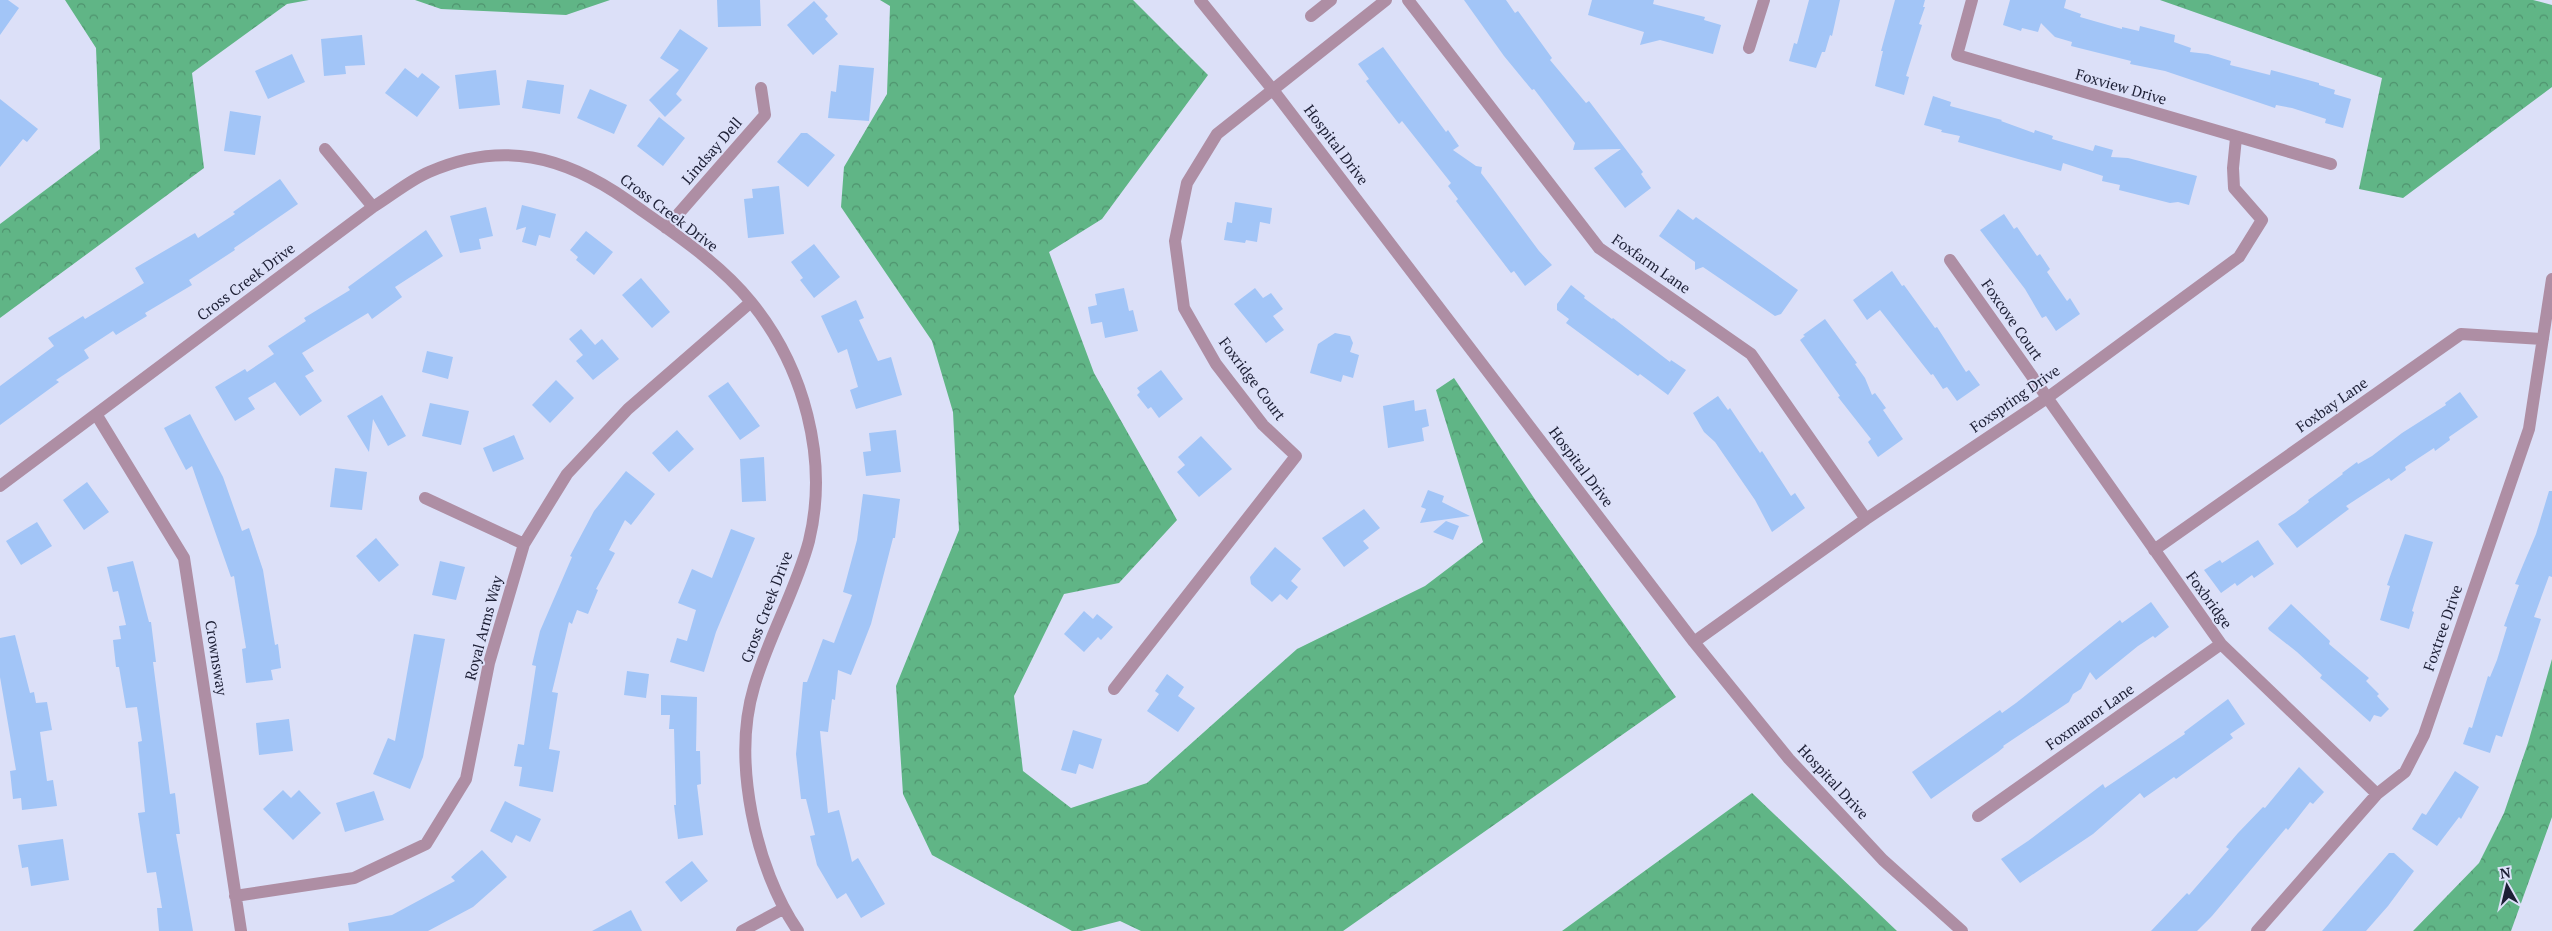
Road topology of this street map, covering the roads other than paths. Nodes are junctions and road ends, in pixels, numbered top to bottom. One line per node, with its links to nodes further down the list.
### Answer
1 (1200, 0): 10 (street, Hospital Drive)
2 (1332, 0): 7 (street)
3 (1386, 0): 10 (street)
4 (1408, 0): 24 (street, Foxfarm Lane)
5 (1764, 0): 8 (street)
6 (1972, 0): 11 (street, Foxview Drive)
7 (1311, 16)
8 (1749, 48)
9 (761, 88): 15 (street, Lindsay Dell)
10 (1274, 90): 27 (street, Hospital Drive); 29 (street, Foxridge Court)
11 (2236, 138): 13 (street, Foxview Drive); 20 (street, Foxspring Drive)
12 (325, 149): 14 (street)
13 (2331, 164)
14 (373, 207): 15 (street, Cross Creek Drive); 21 (street, Cross Creek Drive)
15 (666, 228): 18 (street, Cross Creek Drive)
16 (1950, 260): 20 (street, Foxcove Court)
17 (2552, 279): 19 (street, Foxtree Drive)
18 (751, 302): 25 (street, Royal Arms Way); 33 (street, Cross Creek Drive)
19 (2543, 339): 26 (street, Foxbay Lane); 30 (street, Foxtree Drive)
20 (2047, 398): 24 (street, Foxspring Drive); 26 (street, Foxbridge)
21 (96, 414): 22 (street, Cross Creek Drive); 32 (street, Crownsway)
22 (0, 486)
23 (425, 498): 25 (street)
24 (1866, 519): 27 (street, Foxspring Drive)
25 (524, 544): 32 (street, Royal Arms Way)
26 (2154, 550): 28 (street, Foxbridge)
27 (1694, 642): 37 (street, Hospital Drive)
28 (2221, 644): 30 (street, Foxbridge); 31 (street, Foxmanor Lane)
29 (1114, 689)
30 (2376, 794): 38 (street, Foxtree Drive)
31 (1978, 816)
32 (235, 896): 34 (street, Crownsway)
33 (783, 909): 35 (street); 36 (street, Cross Creek Drive)
34 (240, 931)
35 (742, 931)
36 (798, 931)
37 (1962, 931)
38 (2256, 931)

